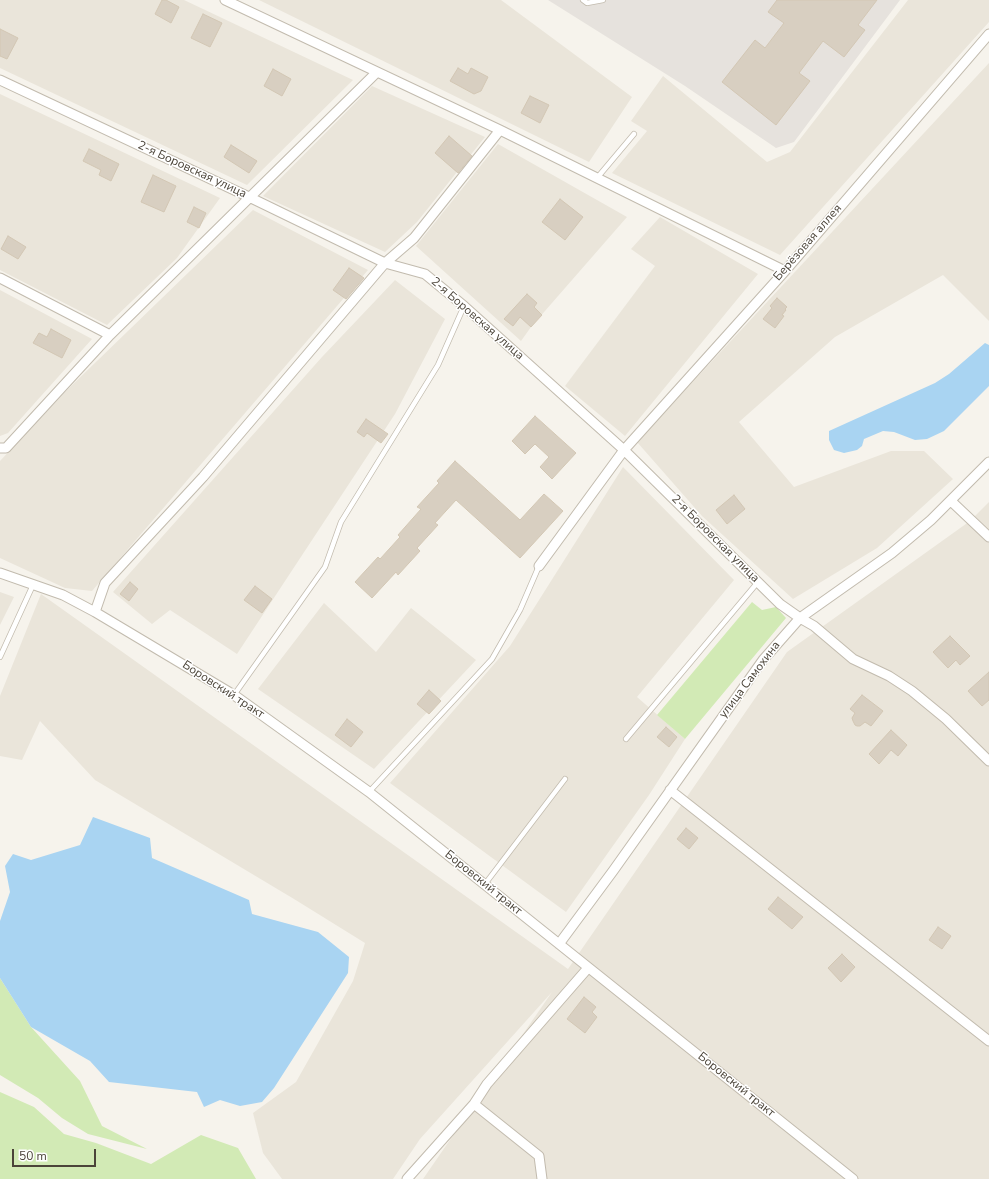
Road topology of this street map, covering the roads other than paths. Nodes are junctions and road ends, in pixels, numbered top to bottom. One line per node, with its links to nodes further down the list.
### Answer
1 (225, 0): 5 (street)
2 (583, 0): 3 (lane)
3 (603, 0)
4 (989, 35): 12 (street, Берёзовая аллея)
5 (376, 73): 7 (street); 10 (street)
6 (0, 80): 10 (street, 2-я Боровская улица)
7 (500, 130): 9 (street); 11 (street)
8 (634, 134): 9 (lane)
9 (597, 178): 12 (street)
10 (249, 197): 11 (street, 2-я Боровская улица); 15 (street)
11 (385, 263): 14 (street, 2-я Боровская улица); 25 (street)
12 (785, 271): 17 (street, Берёзовая аллея)
13 (0, 278): 15 (street)
14 (464, 306): 17 (street, 2-я Боровская улица); 28 (lane)
15 (110, 335): 16 (street)
16 (0, 448)
17 (624, 450): 21 (street, Берёзовая аллея); 23 (street, 2-я Боровская улица)
18 (989, 462): 19 (street, улица Самохина)
19 (951, 501): 20 (street); 26 (street, улица Самохина)
20 (989, 537)
21 (539, 566): 33 (lane)
22 (0, 573): 24 (street, Боровский тракт)
23 (758, 582): 26 (street, 2-я Боровская улица); 29 (lane)
24 (33, 585): 25 (street, Боровский тракт); 27 (lane)
25 (95, 612): 28 (street, Боровский тракт)
26 (800, 618): 30 (street, 2-я Боровская улица); 32 (street, улица Самохина)
27 (0, 657)
28 (234, 695): 33 (street, Боровский тракт)
29 (626, 739)
30 (989, 761)
31 (565, 779): 34 (lane)
32 (670, 790): 35 (street, улица Самохина); 37 (street)
33 (369, 792): 34 (street, Боровский тракт)
34 (485, 884): 35 (street, Боровский тракт)
35 (559, 944): 36 (street, Боровский тракт)
36 (588, 968): 38 (street); 41 (street, Боровский тракт)
37 (989, 1040)
38 (474, 1104): 39 (street); 40 (street)
39 (407, 1179)
40 (542, 1179)
41 (853, 1179)

